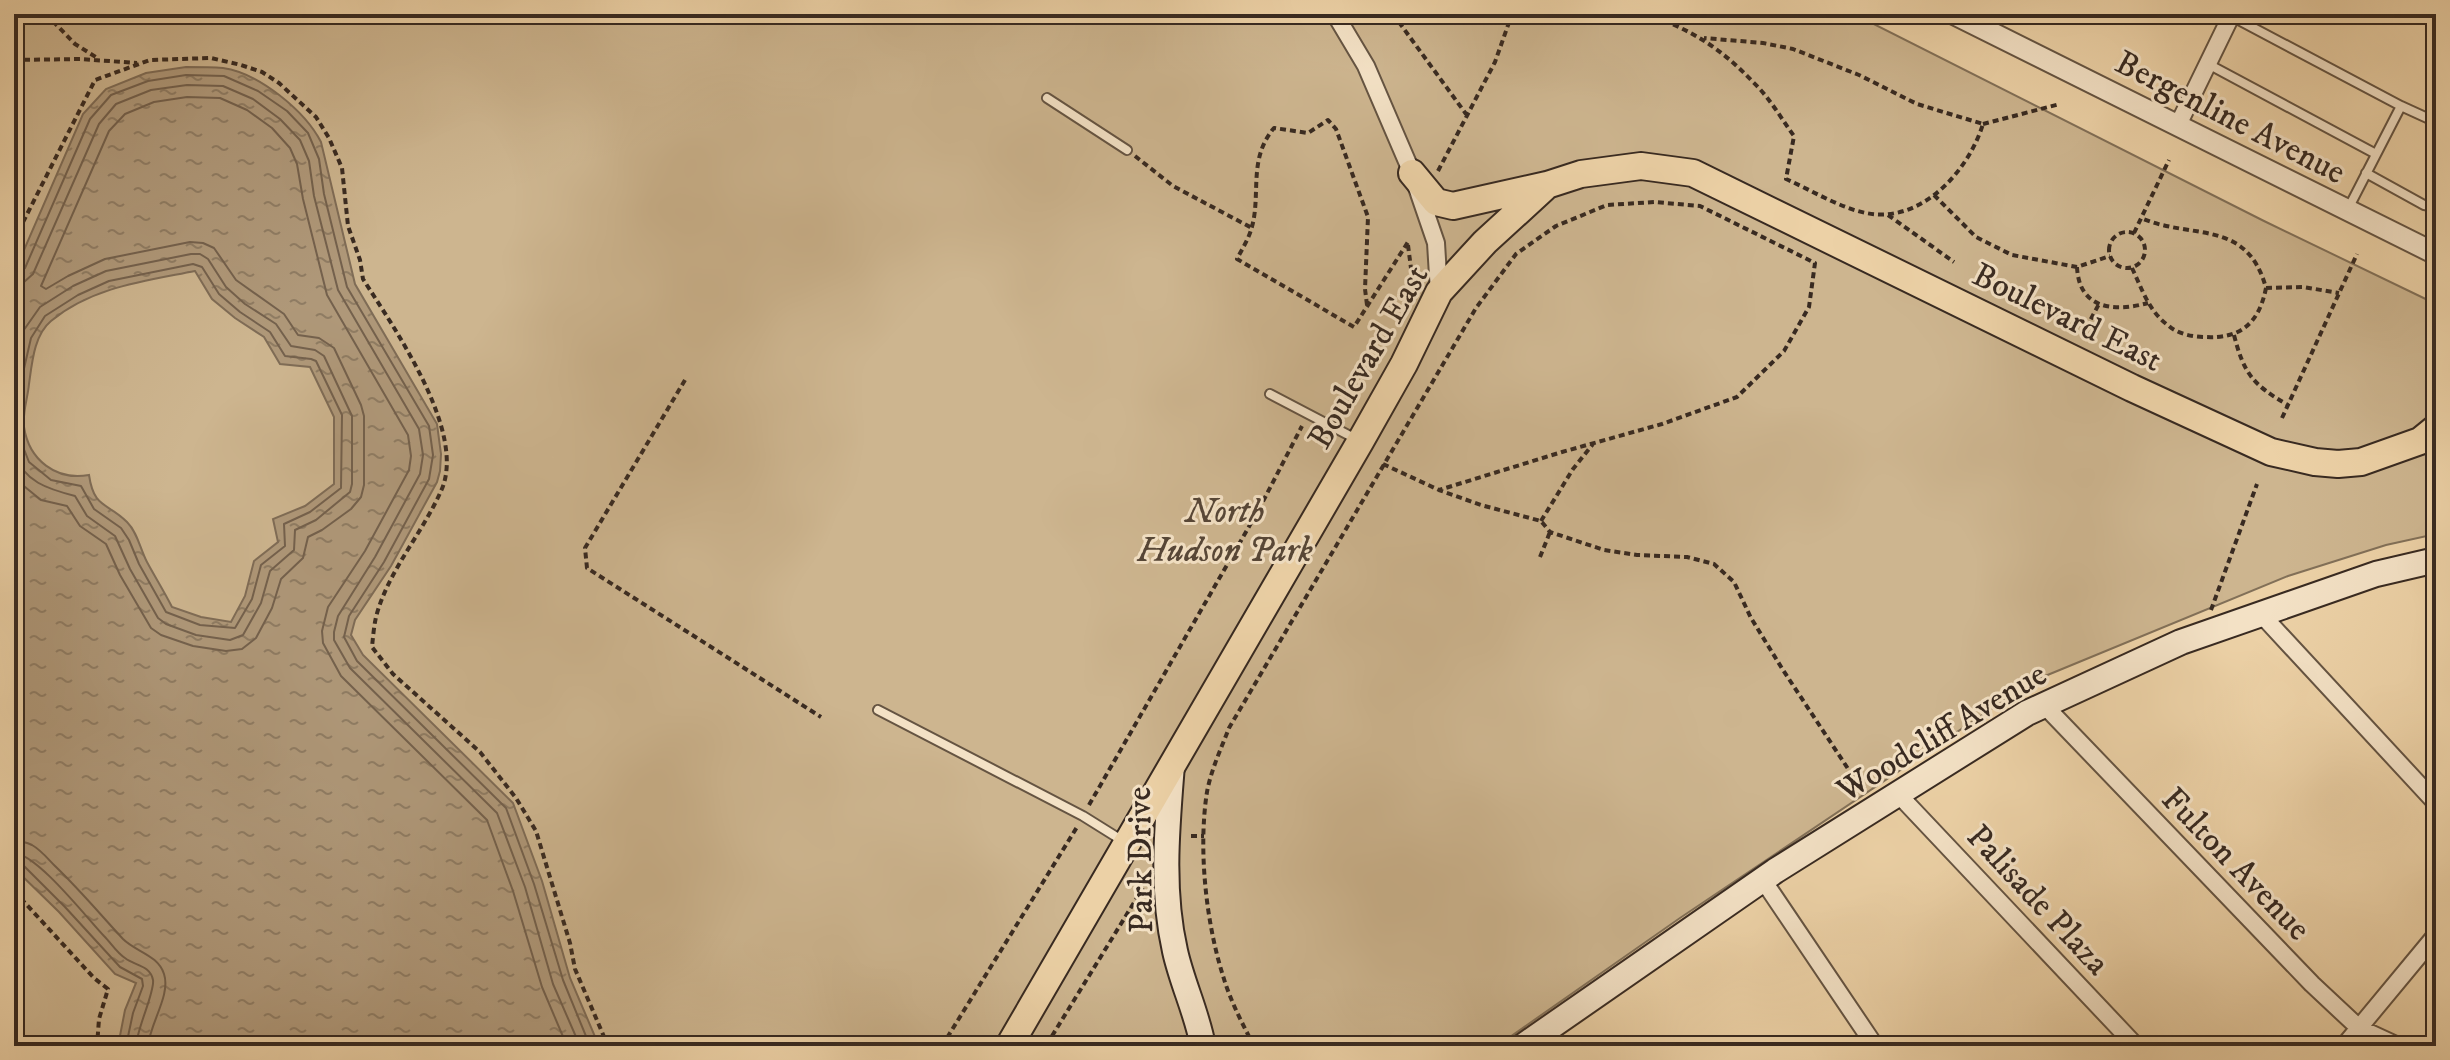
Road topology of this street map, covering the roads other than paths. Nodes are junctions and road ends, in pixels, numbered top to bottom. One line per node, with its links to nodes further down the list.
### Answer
1 (1335, 14): 12 (street)
2 (1954, 14): 8 (street, Bergenline Avenue)
3 (2231, 15): 4 (street); 6 (lane)
4 (2208, 64): 8 (street); 10 (lane)
5 (1047, 98): 9 (lane)
6 (2401, 106): 7 (lane); 10 (lane)
7 (2436, 122)
8 (2178, 125): 15 (street, Bergenline Avenue)
9 (1127, 150)
10 (2376, 154): 11 (lane)
11 (2366, 173): 14 (lane); 15 (lane)
12 (1423, 178): 13 (main road); 17 (street)
13 (1547, 185): 17 (main road, Boulevard East); 19 (main road, Boulevard East)
14 (2436, 207)
15 (2347, 210): 16 (street, Bergenline Avenue)
16 (2436, 254)
17 (1439, 292): 20 (main road, Boulevard East)
18 (1270, 394): 20 (lane)
19 (2436, 428)
20 (1360, 442): 25 (main road, Boulevard East)
21 (2436, 560): 22 (main road, Woodcliff Avenue)
22 (2261, 614): 23 (main road, Woodcliff Avenue); 27 (street)
23 (2044, 705): 26 (main road, Woodcliff Avenue); 31 (street, Fulton Avenue)
24 (878, 710): 28 (lane)
25 (1172, 765): 28 (main road, Boulevard East); 34 (main road, Park Drive)
26 (1898, 794): 29 (main road, Woodcliff Avenue); 36 (street, Palisade Plaza)
27 (2434, 802)
28 (1127, 844): 33 (main road, Boulevard East)
29 (1763, 880): 32 (street); 35 (main road, Woodcliff Avenue)
30 (2436, 935): 31 (street)
31 (2359, 1028): 37 (street); 38 (street, Fulton Avenue)
32 (1873, 1045)
33 (1009, 1046)
34 (1203, 1046)
35 (1523, 1046)
36 (2136, 1046)
37 (2344, 1046)
38 (2398, 1046)

